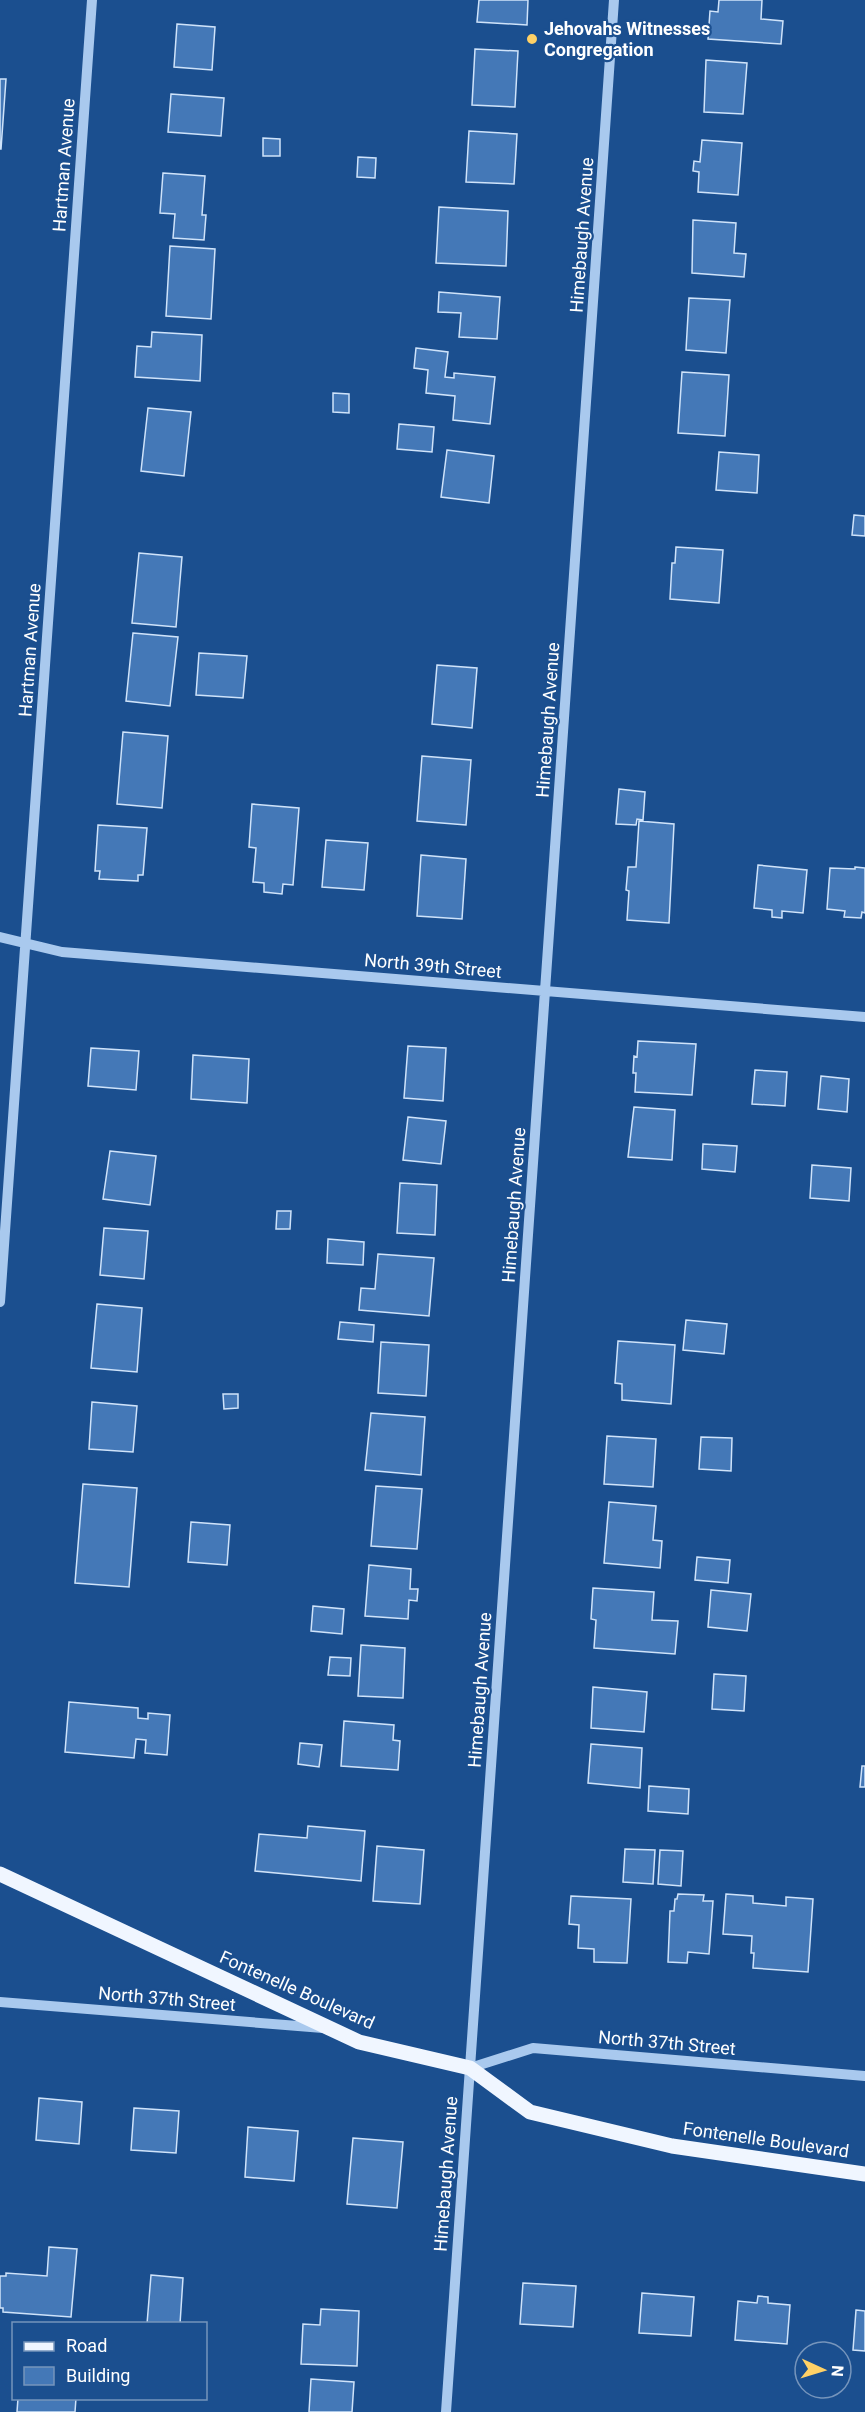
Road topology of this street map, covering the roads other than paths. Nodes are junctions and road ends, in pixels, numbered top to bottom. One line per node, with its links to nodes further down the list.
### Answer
1 (92, 0): 4 (street, Hartman Avenue)
2 (614, 0): 5 (street, Himebaugh Avenue)
3 (0, 937): 4 (street, North 39th Street)
4 (26, 942): 5 (street, North 39th Street); 7 (street, Hartman Avenue)
5 (546, 992): 6 (street, North 39th Street); 11 (street, Himebaugh Avenue)
6 (865, 1017)
7 (0, 1302)
8 (0, 1874): 10 (main road, Fontenelle Boulevard)
9 (0, 2002): 10 (street, North 37th Street)
10 (331, 2029): 11 (main road, Fontenelle Boulevard)
11 (470, 2068): 12 (street, North 37th Street); 13 (main road, Fontenelle Boulevard); 14 (street, Himebaugh Avenue)
12 (865, 2076)
13 (865, 2174)
14 (446, 2412)

